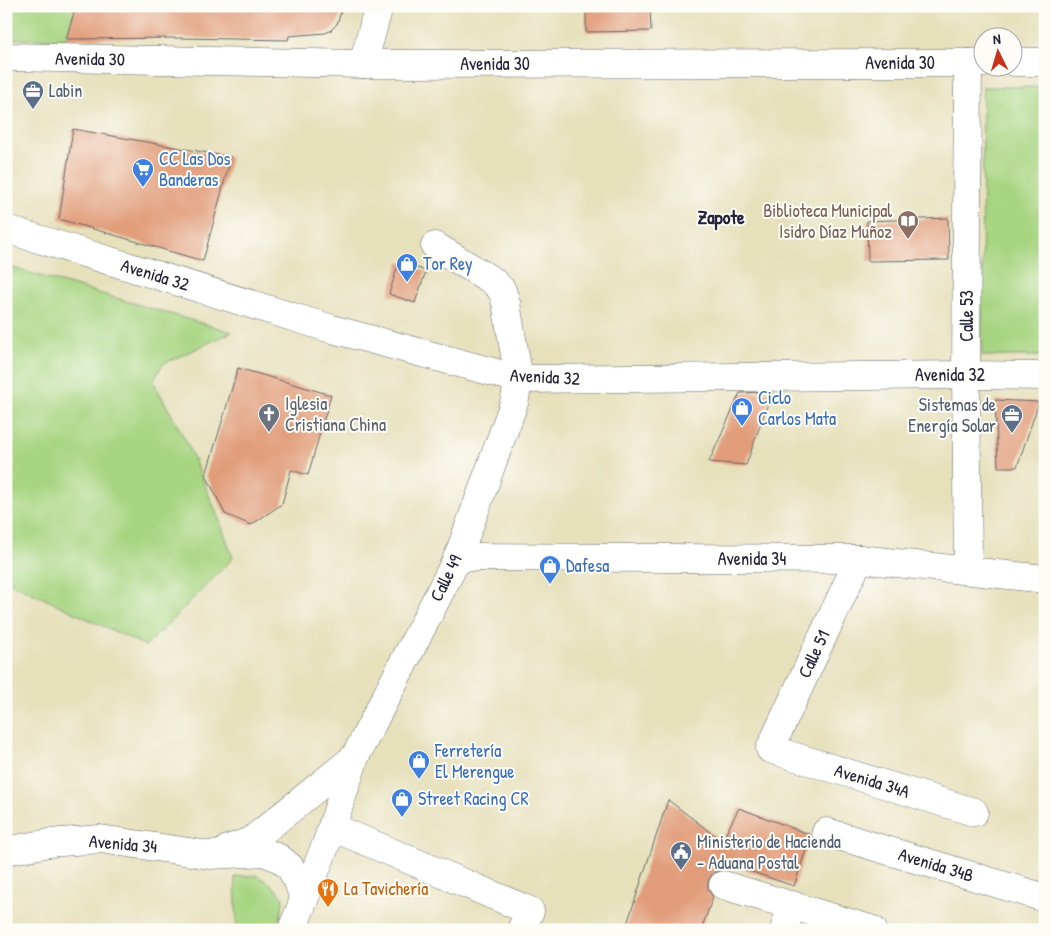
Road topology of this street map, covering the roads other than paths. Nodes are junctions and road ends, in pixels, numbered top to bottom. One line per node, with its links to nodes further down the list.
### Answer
1 (379, 6): 6 (street)
2 (6, 57): 6 (street, Avenida 30)
3 (974, 62): 6 (street, Avenida 30)
4 (1024, 62): 5 (street)
5 (1045, 62)
6 (363, 64)
7 (975, 78): 10 (street, Calle 53)
8 (6, 230): 12 (street, Avenida 32)
9 (435, 246): 12 (street, Calle 49)
10 (966, 375): 11 (street, Avenida 32); 12 (street, Avenida 32); 15 (street, Calle 53)
11 (1045, 376)
12 (519, 380): 13 (street, Calle 49)
13 (458, 557): 14 (street, Avenida 34); 18 (street, Calle 49)
14 (859, 559): 15 (street, Avenida 34); 17 (street, Calle 51)
15 (968, 570): 16 (street, Avenida 34)
16 (1045, 579)
17 (770, 749): 19 (street, Avenida 34A)
18 (355, 757): 20 (street, Calle 49); 23 (street, Avenida 34)
19 (974, 812)
20 (332, 827): 26 (street, Calle 49); 29 (street)
21 (826, 832): 25 (street, Avenida 34B)
22 (6, 852): 23 (street, Avenida 34)
23 (210, 855): 26 (street, Avenida 34)
24 (723, 886): 27 (street)
25 (1045, 898)
26 (304, 900): 28 (street, Calle 49)
27 (788, 918): 30 (street)
28 (292, 930)
29 (521, 930)
30 (872, 930)

